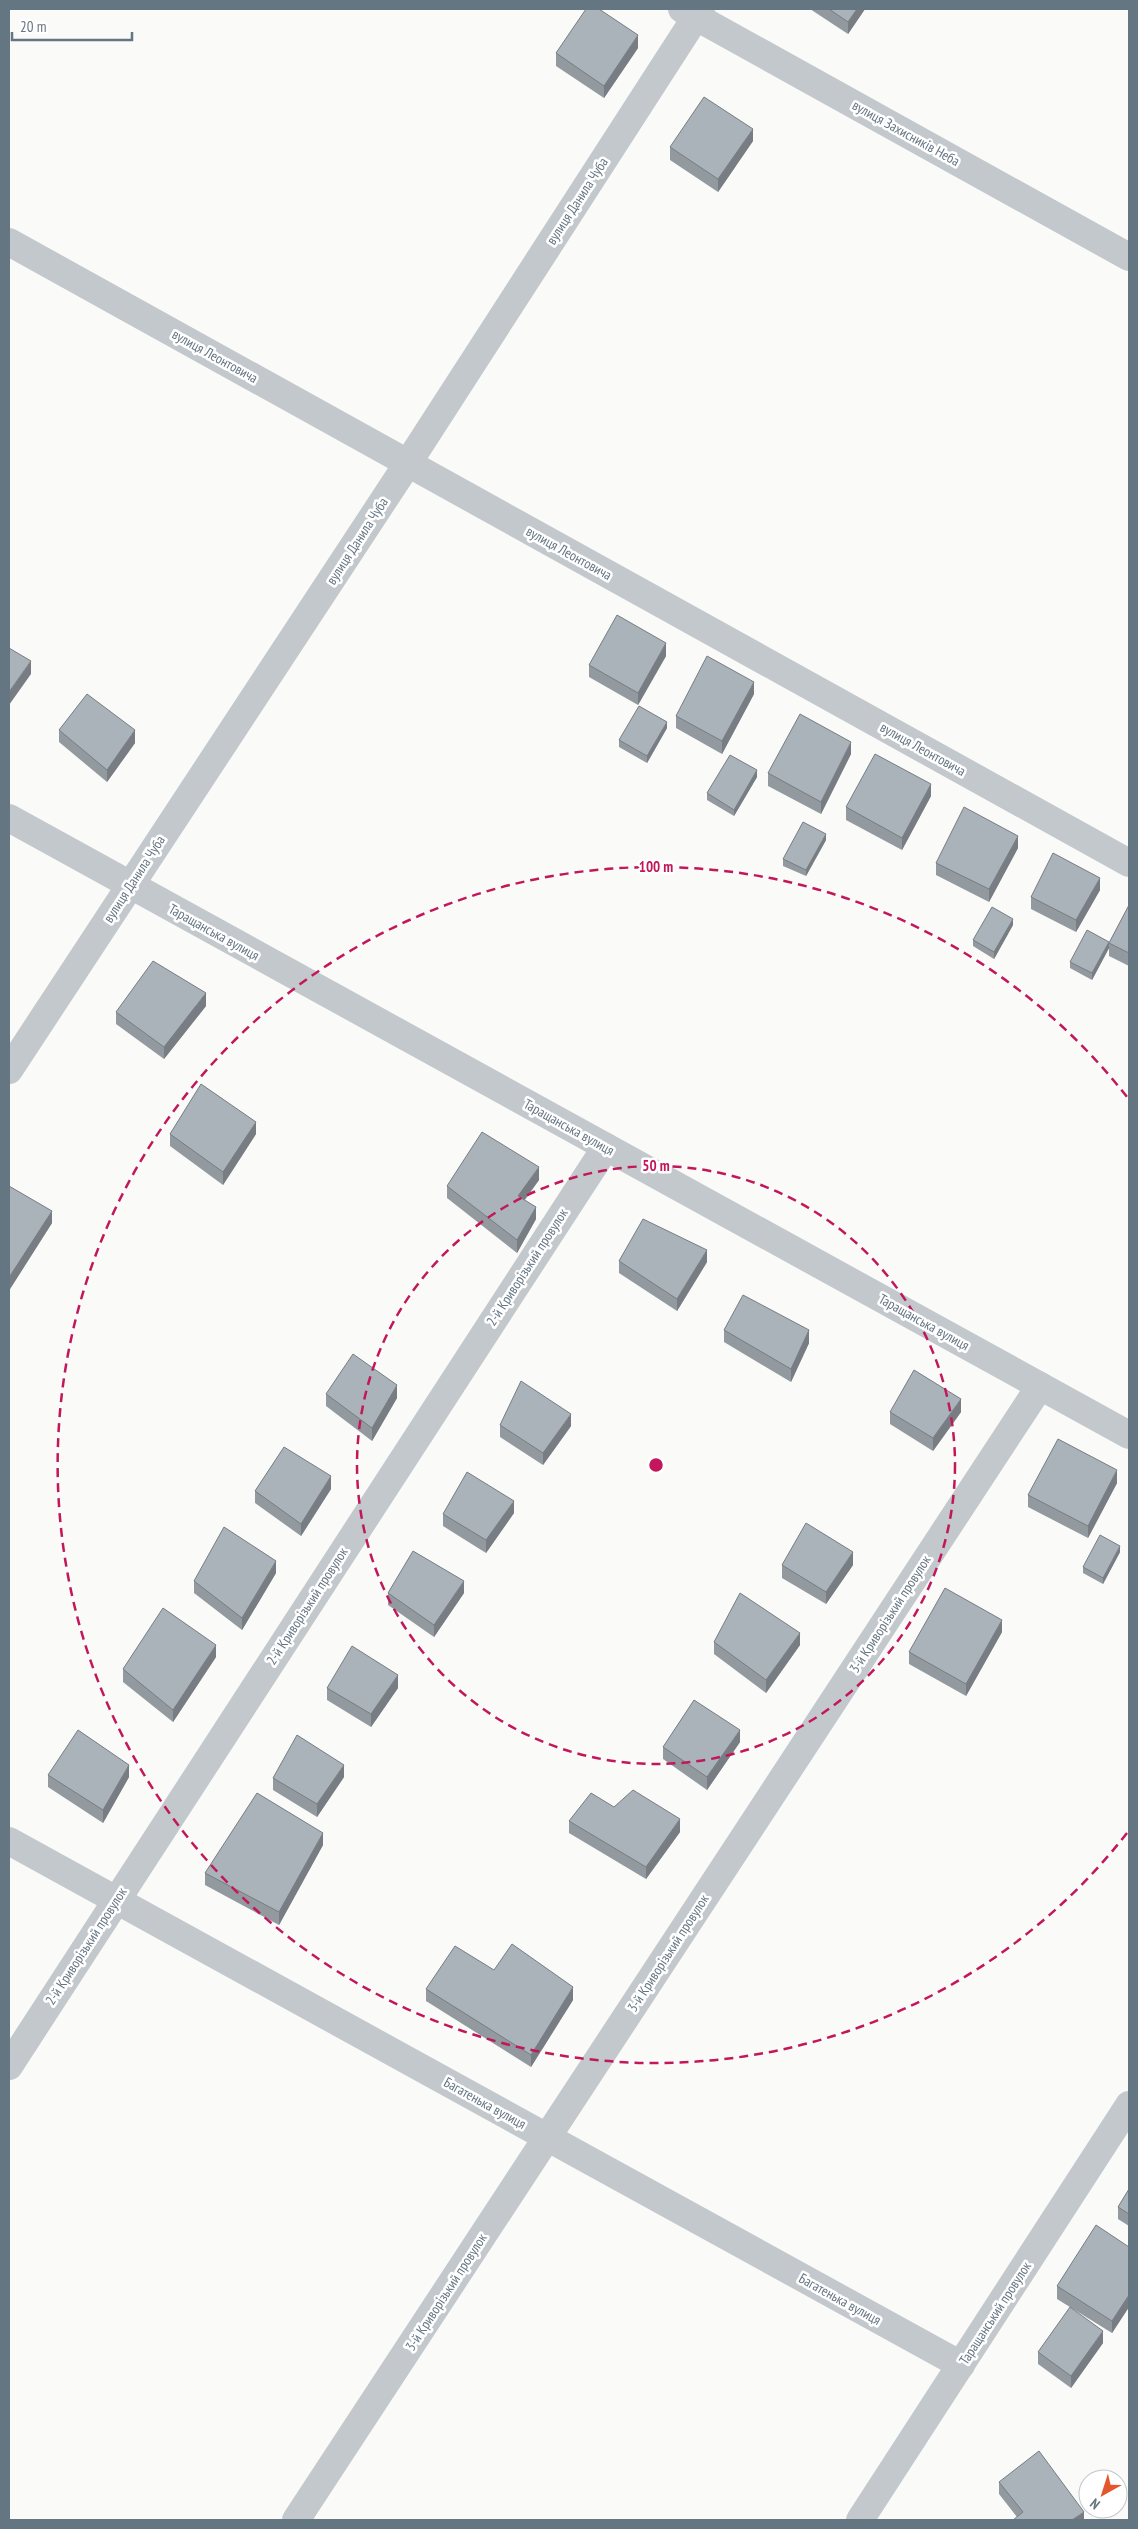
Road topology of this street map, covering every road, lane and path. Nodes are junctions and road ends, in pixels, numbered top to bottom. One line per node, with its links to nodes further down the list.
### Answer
1 (693, 11): 3 (street, вулиця Захисників Неба); 4 (street, вулиця Данила Чуба)
2 (9, 242): 4 (street, вулиця Леонтовича)
3 (1129, 257)
4 (408, 463): 6 (street, вулиця Леонтовича); 7 (street, вулиця Данила Чуба)
5 (9, 818): 7 (street, Таращанська вулиця)
6 (1129, 863)
7 (130, 885): 8 (street, вулиця Данила Чуба); 9 (street, Таращанська вулиця)
8 (9, 1070)
9 (606, 1147): 10 (street, Таращанська вулиця); 13 (street, 2-й Криворізький провулок)
10 (1040, 1386): 11 (street, Таращанська вулиця); 16 (street, 3-й Криворізький провулок)
11 (1129, 1435)
12 (9, 1841): 13 (street, Багатенька вулиця)
13 (116, 1900): 14 (street, 2-й Криворізький провулок); 16 (street, Багатенька вулиця)
14 (9, 2066)
15 (1129, 2106): 17 (street, Таращанський провулок)
16 (547, 2137): 17 (street, Багатенька вулиця); 18 (street, 3-й Криворізький провулок)
17 (961, 2365): 19 (street, Таращанський провулок)
18 (296, 2520)
19 (860, 2520)

